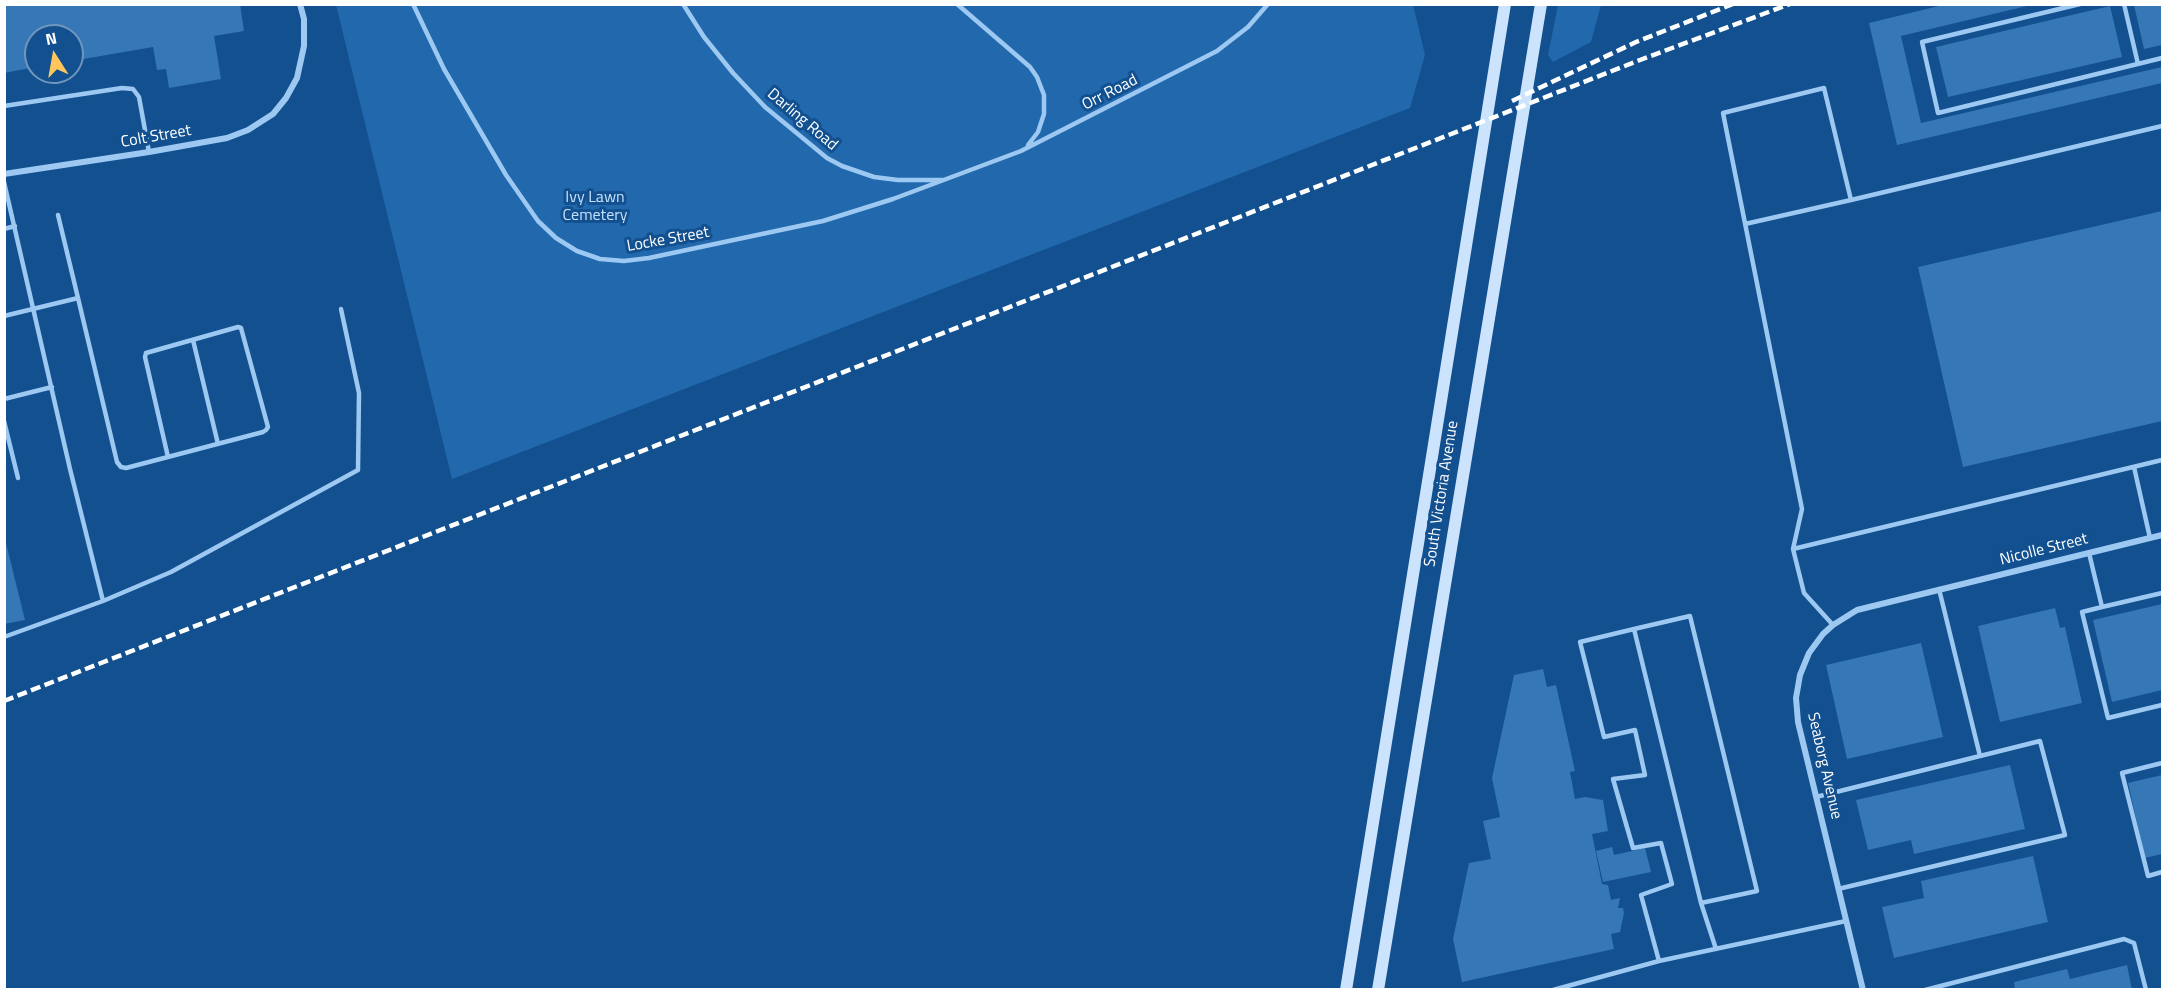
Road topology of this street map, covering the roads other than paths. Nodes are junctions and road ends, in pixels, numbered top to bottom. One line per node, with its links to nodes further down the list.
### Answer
1 (300, 4): 15 (street, Colt Street)
2 (413, 4): 17 (lane, Locke Street)
3 (683, 4): 17 (lane, Darling Road)
4 (957, 4): 14 (lane)
5 (1268, 4): 14 (lane, Orr Road)
6 (1505, 4): 58 (main road, South Victoria Avenue)
7 (1540, 4): 59 (main road, South Victoria Avenue)
8 (2080, 4): 11 (lane)
9 (2124, 4): 11 (lane)
10 (2163, 58): 11 (lane)
11 (2138, 64)
12 (4, 106): 15 (lane)
13 (2163, 126): 19 (lane)
14 (1021, 151): 17 (lane, Orr Road)
15 (149, 152): 16 (street, Colt Street)
16 (4, 174)
17 (948, 179)
18 (4, 182): 22 (lane)
19 (1851, 200): 21 (lane); 21 (lane)
20 (58, 215): 24 (lane)
21 (1745, 224): 39 (lane)
22 (15, 226): 23 (lane); 25 (lane)
23 (4, 229)
24 (78, 298): 25 (lane); 33 (lane)
25 (33, 309): 27 (lane); 29 (lane)
26 (341, 309): 43 (lane)
27 (4, 316)
28 (192, 340): 32 (lane); 32 (lane); 33 (lane)
29 (52, 387): 30 (lane); 43 (lane)
30 (4, 399)
31 (4, 421): 36 (lane)
32 (218, 444): 33 (lane)
33 (168, 457)
34 (2163, 460): 35 (lane)
35 (2134, 467): 38 (lane); 39 (lane)
36 (18, 478)
37 (2163, 535): 38 (street, Nicolle Street)
38 (2150, 538): 40 (street, Nicolle Street)
39 (1793, 549): 45 (lane)
40 (2089, 553): 41 (street, Nicolle Street); 44 (lane)
41 (1935, 590): 45 (street, Seaborg Avenue); 49 (lane)
42 (2163, 593): 44 (lane)
43 (104, 601): 47 (lane)
44 (2102, 607): 48 (lane)
45 (1833, 625): 51 (street, Seaborg Avenue)
46 (1634, 628): 54 (lane); 54 (lane); 57 (lane)
47 (4, 637)
48 (2163, 705)
49 (1980, 756): 51 (lane); 53 (lane)
50 (2163, 763): 52 (lane)
51 (1816, 797): 53 (street, Seaborg Avenue)
52 (2163, 872)
53 (1838, 888): 55 (street, Seaborg Avenue)
54 (1701, 903): 56 (lane)
55 (1846, 921): 56 (lane); 61 (street, Seaborg Avenue)
56 (1716, 949): 57 (lane)
57 (1659, 961): 60 (lane)
58 (1346, 990)
59 (1378, 990)
60 (1553, 990)
61 (1863, 990)
62 (1925, 990): 63 (lane)
63 (2146, 990)

